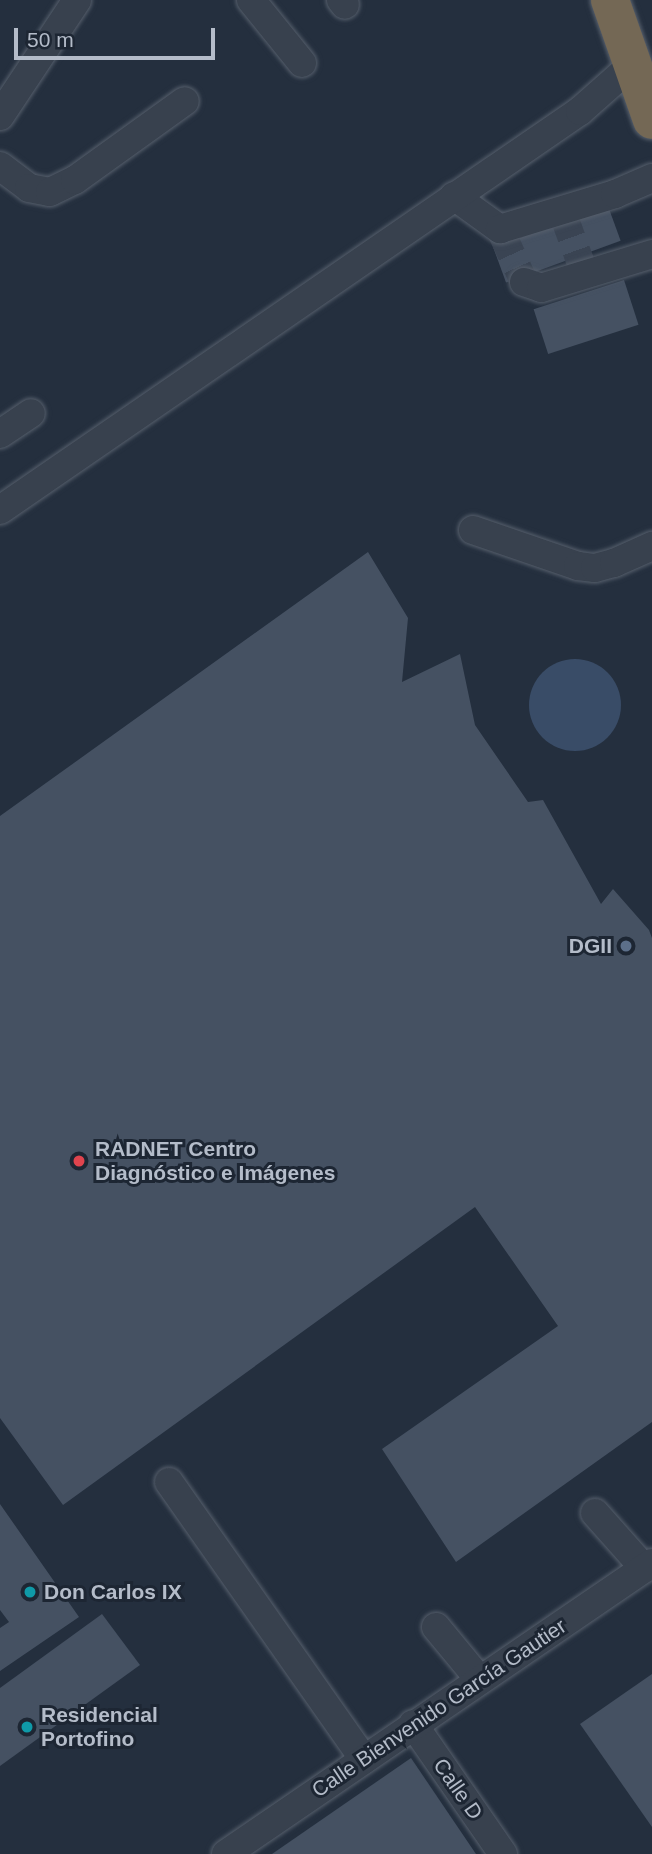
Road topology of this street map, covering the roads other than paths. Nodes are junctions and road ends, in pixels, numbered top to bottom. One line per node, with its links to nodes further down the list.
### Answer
1 (78, 0): 7 (street)
2 (251, 0): 4 (street)
3 (610, 0): 5 (highway)
4 (302, 63)
5 (632, 65): 8 (highway); 11 (street)
6 (184, 101): 9 (street)
7 (0, 116)
8 (652, 120)
9 (0, 166)
10 (652, 178): 11 (street)
11 (454, 197): 16 (street)
12 (652, 254): 13 (street)
13 (524, 282)
14 (31, 413): 15 (street)
15 (0, 434)
16 (0, 510)
17 (472, 530): 18 (street)
18 (652, 546)
19 (169, 1482): 25 (street)
20 (595, 1513): 21 (street)
21 (648, 1566): 23 (street, Calle Bienvenido García Gautier)
22 (436, 1627): 23 (street)
23 (479, 1679): 24 (street, Calle Bienvenido García Gautier)
24 (413, 1724): 25 (street, Calle Bienvenido García Gautier); 27 (street, Calle D)
25 (364, 1759): 26 (street, Calle Bienvenido García Gautier)
26 (226, 1854)
27 (503, 1854)

